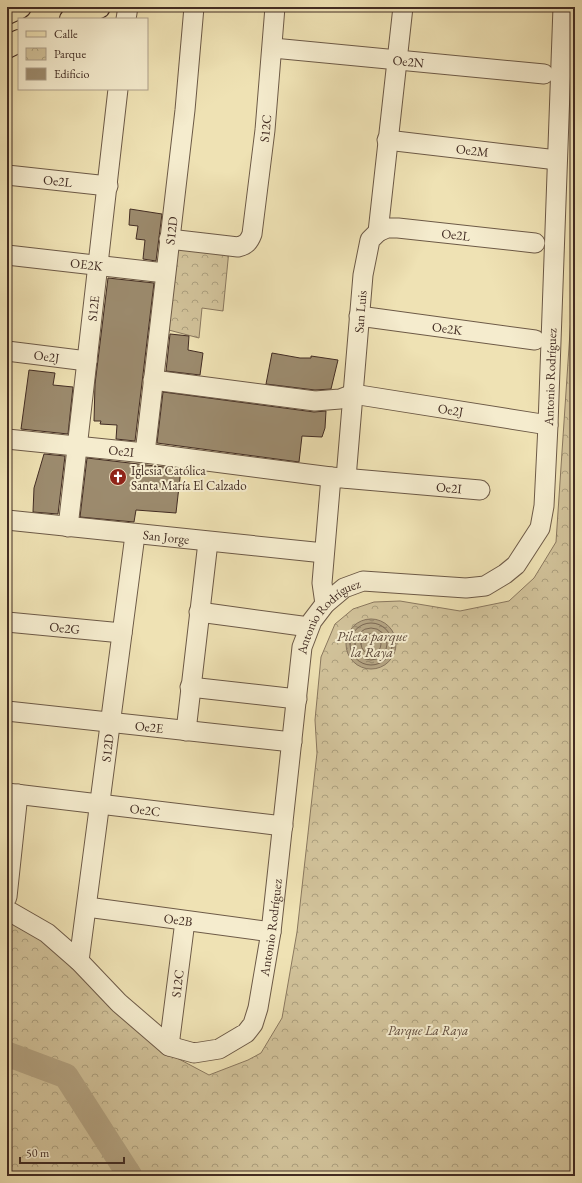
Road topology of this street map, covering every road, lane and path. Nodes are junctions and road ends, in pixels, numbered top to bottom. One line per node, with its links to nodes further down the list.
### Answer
1 (20, 7): 8 (main road)
2 (99, 7): 9 (main road)
3 (128, 7): 10 (street)
4 (194, 7): 23 (street, S12D)
5 (276, 7): 13 (street, S12C)
6 (403, 7): 14 (street, San Luis)
7 (563, 7): 16 (street, Antonio Rodríguez)
8 (7, 13)
9 (73, 18)
10 (126, 18)
11 (18, 42): 12 (main road)
12 (7, 47)
13 (273, 48): 14 (street, Oe2N); 23 (street, S12C)
14 (396, 61): 15 (street, Oe2N); 18 (street, San Luis)
15 (544, 74)
16 (568, 87): 19 (street, Antonio Rodríguez)
17 (118, 90): 21 (street, S12E)
18 (388, 140): 19 (street, Oe2M); 22 (street, San Luis)
19 (557, 160): 34 (street, Antonio Rodríguez)
20 (7, 175): 21 (street, Oe2L)
21 (108, 186): 26 (street, S12E)
22 (378, 232): 24 (street, Oe2L); 28 (street, San Luis)
23 (169, 239): 27 (street, S12D)
24 (535, 243)
25 (7, 255): 26 (street, OE2K)
26 (99, 265): 27 (street, OE2K); 31 (street, S12E)
27 (165, 273): 32 (street, S12D)
28 (359, 316): 29 (street, Oe2K); 33 (street, San Luis)
29 (535, 340)
30 (7, 351): 31 (street, Oe2J)
31 (87, 361): 36 (street, S12E)
32 (153, 380): 33 (street); 37 (street, S12D)
33 (353, 394): 34 (street, Oe2J); 38 (street, San Luis)
34 (548, 425): 45 (street, Antonio Rodríguez)
35 (7, 438): 36 (street, Oe2I)
36 (77, 445): 37 (street, Oe2I); 41 (street, S12E)
37 (145, 453): 38 (street, Oe2I)
38 (339, 478): 39 (street, Oe2I); 44 (street, San Luis)
39 (480, 490)
40 (7, 520): 41 (street, San Jorge)
41 (68, 527): 42 (street, San Jorge)
42 (136, 535): 43 (street, San Jorge); 49 (street, S12D)
43 (208, 542): 44 (street, San Jorge); 46 (street)
44 (324, 553): 45 (street, San Luis)
45 (325, 604): 48 (street, Antonio Rodríguez)
46 (199, 612): 48 (street); 50 (street)
47 (7, 622): 49 (street, Oe2G)
48 (309, 627): 51 (street, Antonio Rodríguez)
49 (122, 633): 53 (street, S12D)
50 (190, 687): 51 (street); 54 (street)
51 (297, 699): 55 (street, Antonio Rodríguez)
52 (7, 711): 53 (street, Oe2E)
53 (111, 723): 54 (street, Oe2E); 57 (street, S12D)
54 (186, 731): 55 (street, Oe2E)
55 (292, 742): 58 (street, Antonio Rodríguez)
56 (12, 794): 57 (street, Oe2C); 59 (street)
57 (100, 803): 58 (street, Oe2C); 60 (street, S12D)
58 (283, 826): 63 (street, Antonio Rodríguez)
59 (7, 897)
60 (87, 907): 62 (street, Oe2B); 64 (street, S12D)
61 (7, 910): 64 (street, Antonio Rodríguez)
62 (185, 921): 63 (street, Oe2B); 65 (street, S12C)
63 (271, 932): 65 (street, Antonio Rodríguez)
64 (79, 961): 65 (street, Antonio Rodríguez)
65 (169, 1046)

